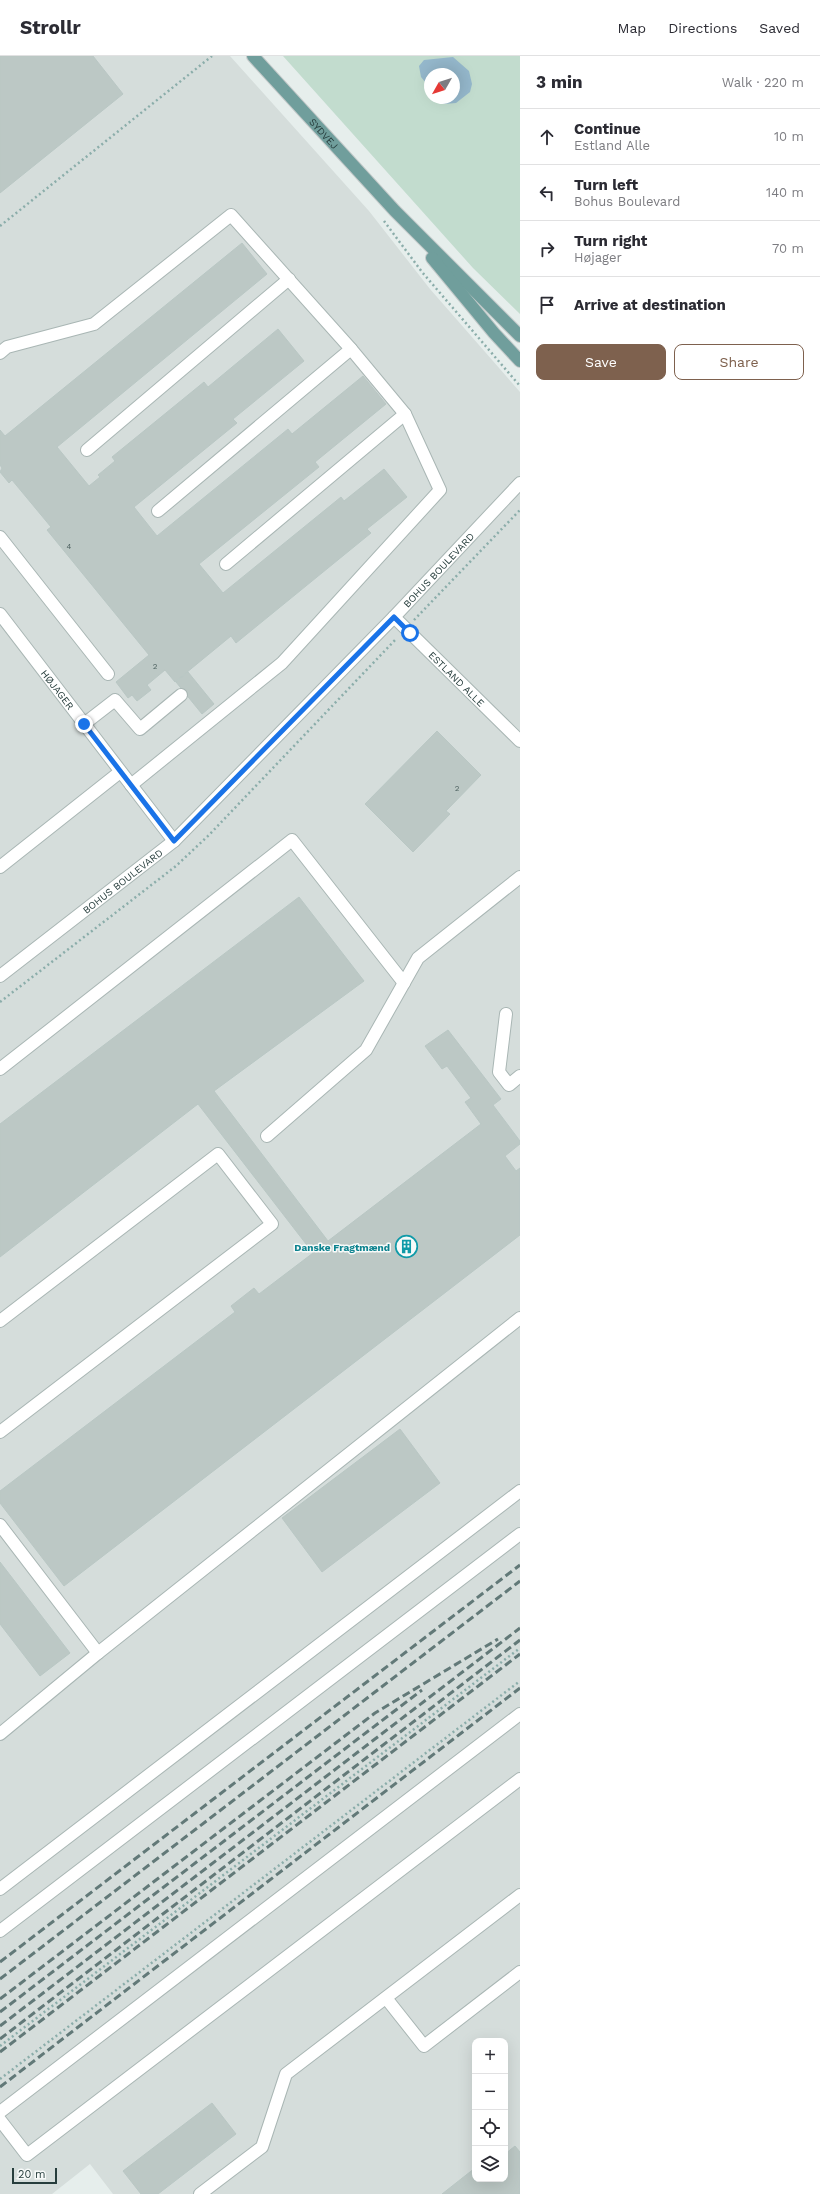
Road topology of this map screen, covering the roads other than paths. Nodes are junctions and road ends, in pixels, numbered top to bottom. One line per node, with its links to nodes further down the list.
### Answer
1 (253, 56): 2 (main road, SYDVEJ)
2 (395, 211): 4 (main road, SYDVEJ); 7 (main road, SYDVEJ)
3 (289, 280): 5 (street); 6 (street); 9 (street)
4 (520, 336)
5 (351, 349): 8 (street); 11 (street)
6 (0, 353)
7 (520, 361)
8 (405, 414): 13 (street); 21 (street)
9 (87, 450)
10 (520, 483): 15 (street, BOHUS BOULEVARD)
11 (158, 511)
12 (0, 538): 16 (street)
13 (226, 564)
14 (0, 614): 18 (street, HØJAGER)
15 (394, 617): 19 (street, ESTLAND ALLE); 22 (street, BOHUS BOULEVARD)
16 (108, 674)
17 (181, 696): 18 (street)
18 (84, 724): 20 (street, HØJAGER)
19 (520, 740)
20 (120, 772): 21 (street, HØJAGER); 23 (street)
21 (130, 785): 22 (street, HØJAGER)
22 (174, 841): 25 (street, BOHUS BOULEVARD)
23 (0, 867)
24 (520, 876): 26 (street)
25 (0, 976)
26 (404, 983): 28 (street); 30 (street)
27 (506, 1014): 29 (street)
28 (0, 1069)
29 (520, 1076)
30 (268, 1136)
31 (520, 1318): 37 (street)
32 (0, 1321): 33 (street)
33 (0, 1432)
34 (520, 1491): 41 (street)
35 (0, 1525): 37 (street)
36 (520, 1534): 43 (street)
37 (98, 1652): 39 (street)
38 (520, 1714): 46 (street)
39 (0, 1734)
40 (520, 1779): 47 (street)
41 (2, 1882)
42 (520, 1895): 45 (street)
43 (0, 1931)
44 (520, 1972): 45 (street)
45 (386, 1998): 48 (street)
46 (0, 2112)
47 (0, 2120)
48 (200, 2194)

